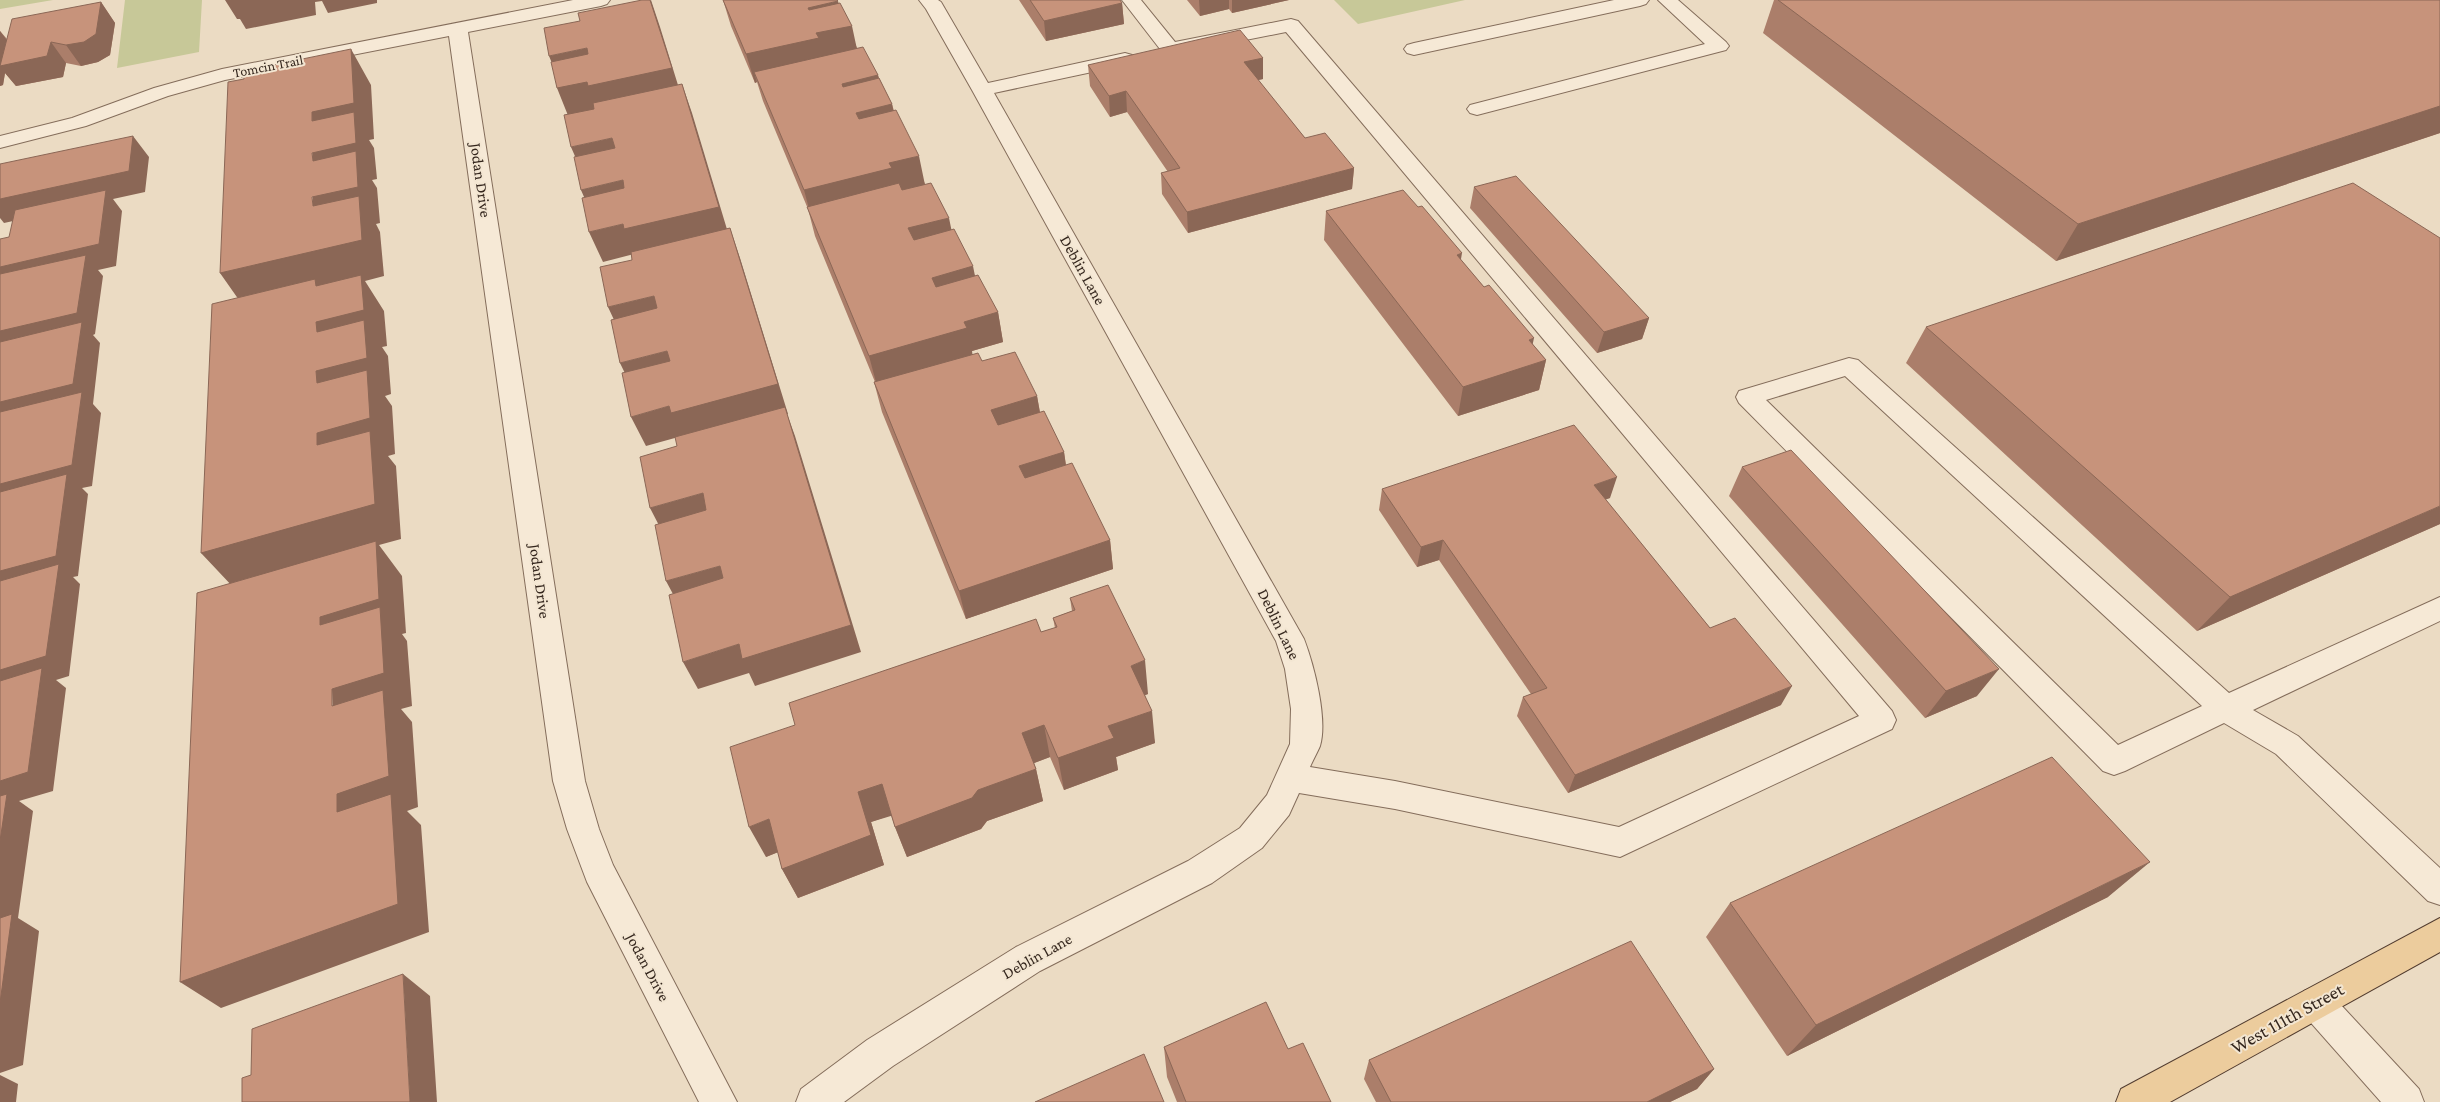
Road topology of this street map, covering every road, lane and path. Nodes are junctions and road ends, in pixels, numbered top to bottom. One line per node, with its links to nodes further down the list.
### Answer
1 (601, 0): 6 (street, Tomcin Trail)
2 (928, 0): 9 (street, Deblin Lane)
3 (1131, 0): 8 (street)
4 (1640, 0): 7 (street)
5 (1666, 0): 10 (street)
6 (458, 29): 11 (street, Tomcin Trail); 18 (street, Jodan Drive)
7 (1414, 49)
8 (1154, 52): 9 (street); 14 (street)
9 (982, 90): 14 (street, Deblin Lane)
10 (1477, 109)
11 (0, 142)
12 (2440, 608): 13 (street)
13 (2226, 709): 13 (street); 15 (street)
14 (1291, 778): 19 (street, Deblin Lane)
15 (2440, 890)
16 (2440, 934): 17 (main road, West 111th Street)
17 (2316, 1003): 20 (main road, West 111th Street); 21 (street)
18 (719, 1102)
19 (814, 1102)
20 (2134, 1102)
21 (2406, 1102)

